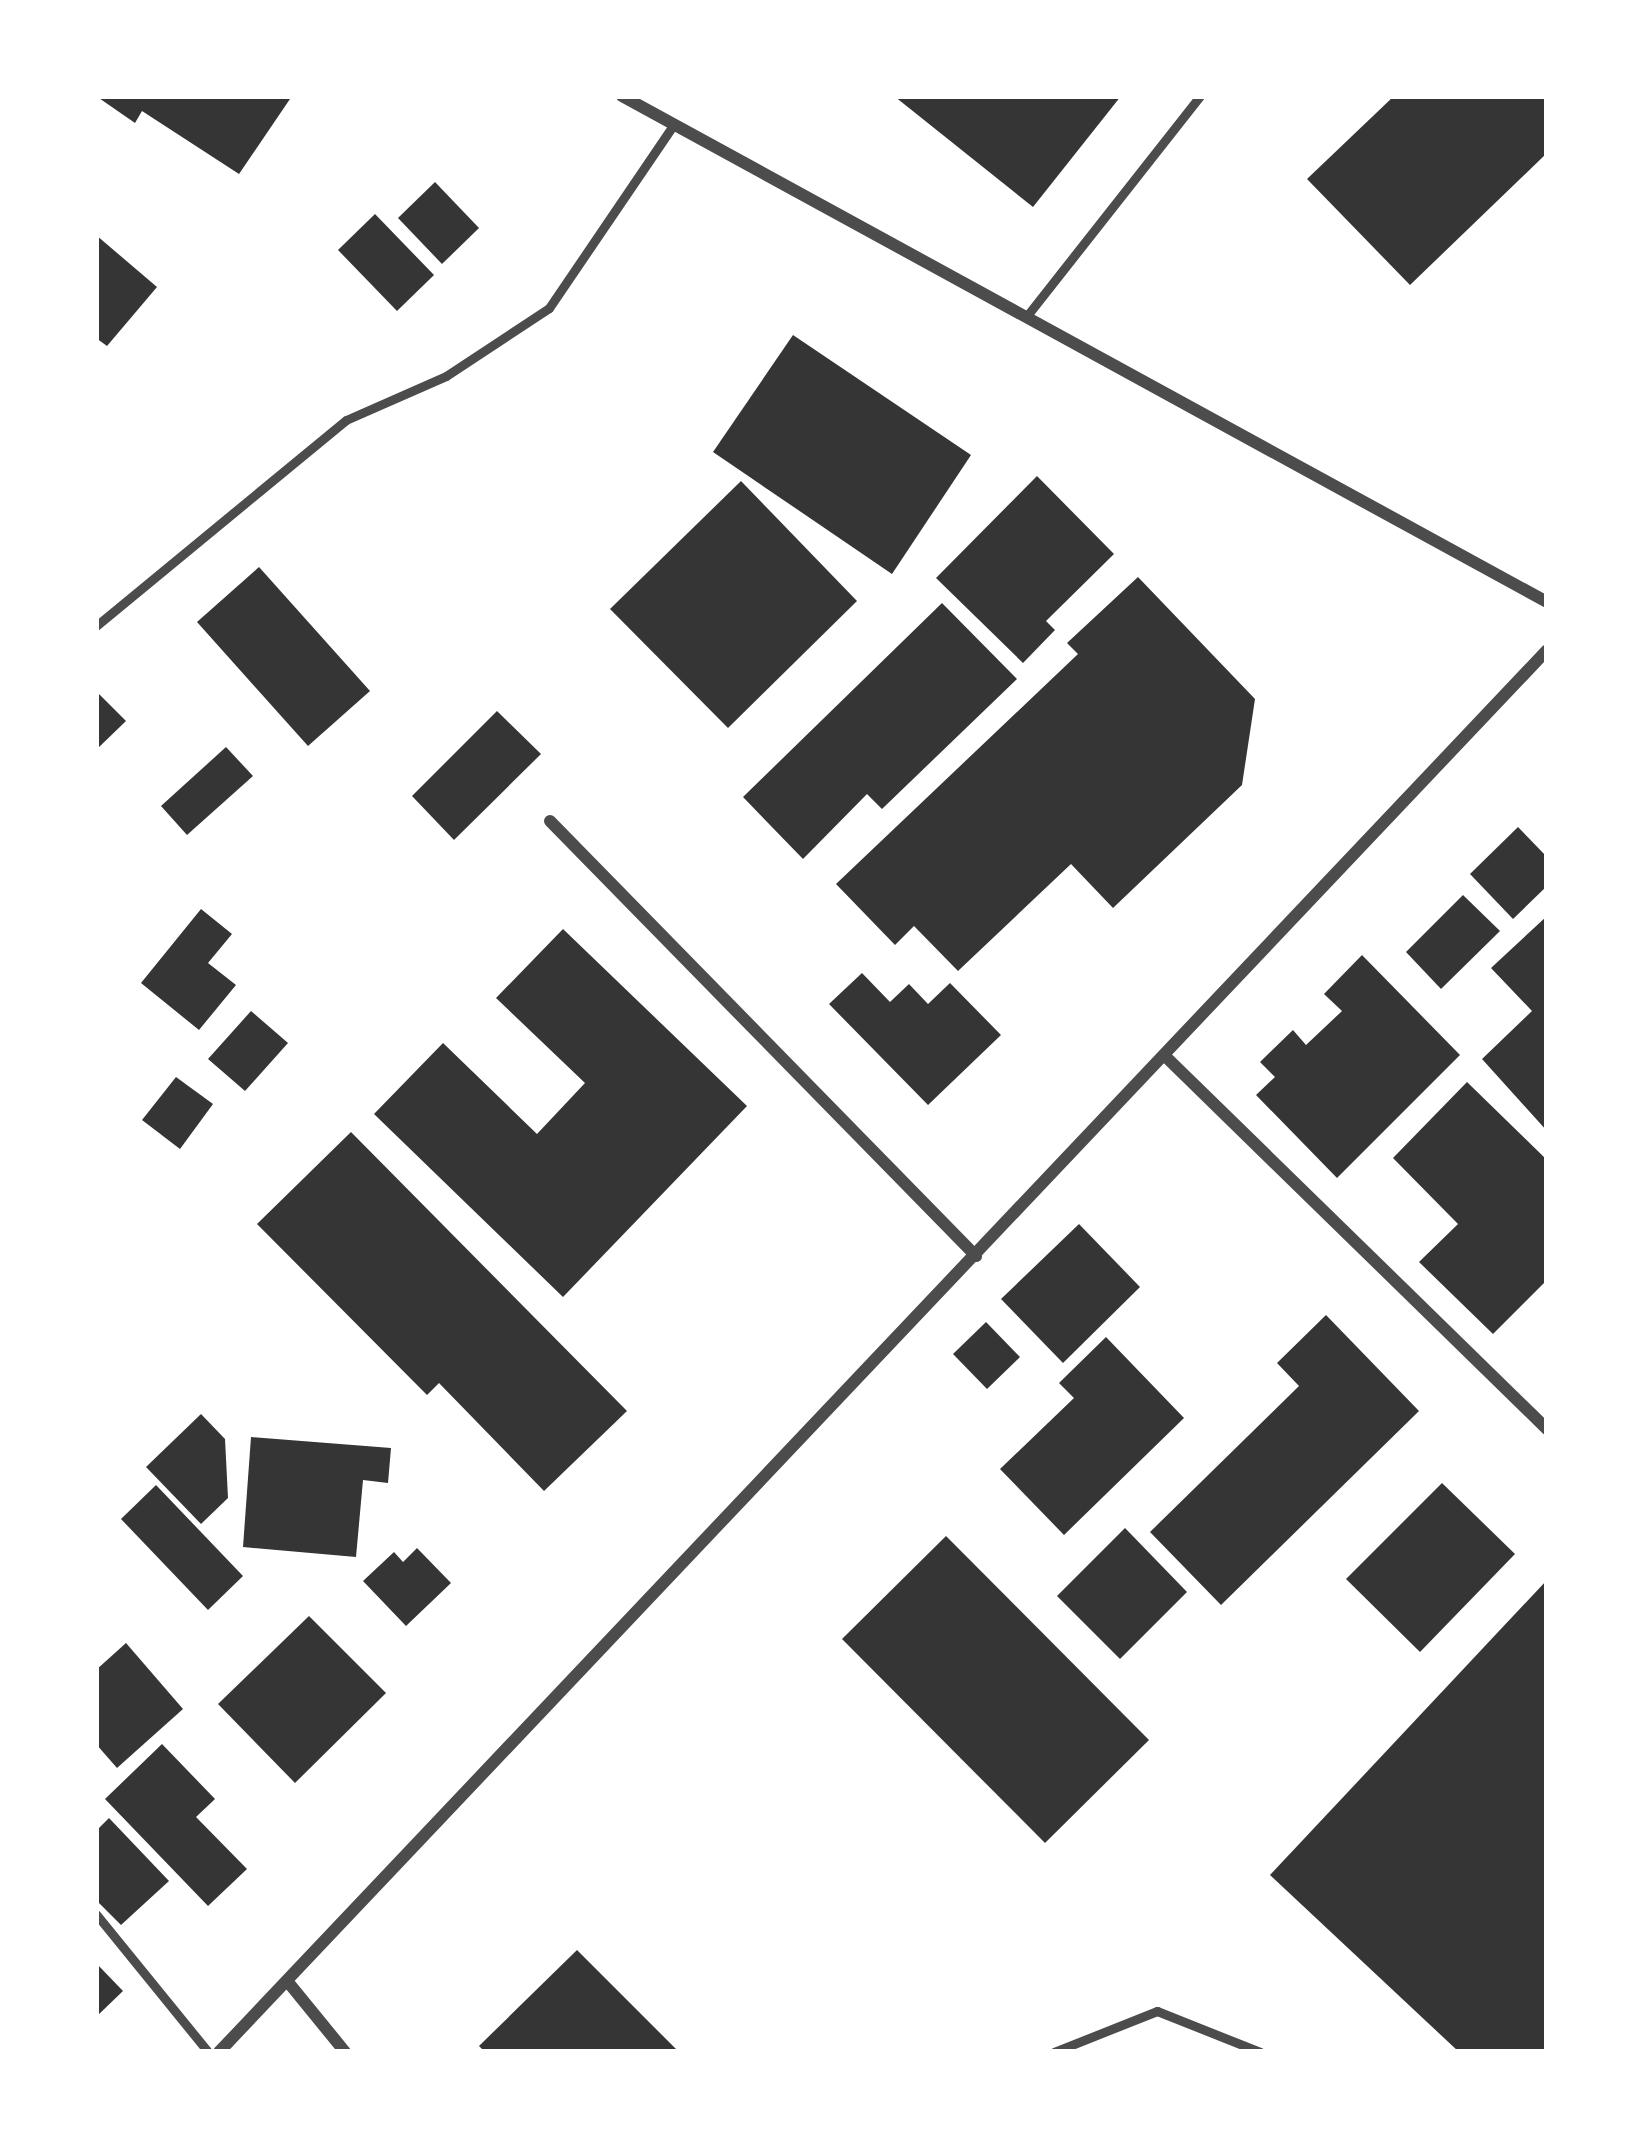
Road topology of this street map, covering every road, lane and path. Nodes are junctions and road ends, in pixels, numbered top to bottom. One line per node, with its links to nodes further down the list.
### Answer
1 (622, 96): 3 (street)
2 (1200, 96): 4 (lane)
3 (674, 124): 4 (street); 6 (lane)
4 (1026, 317): 5 (street)
5 (1547, 602)
6 (96, 626)
7 (1547, 650): 9 (street)
8 (550, 821): 10 (street)
9 (1165, 1056): 10 (street); 11 (street)
10 (976, 1256): 13 (street)
11 (1547, 1430)
12 (96, 1914): 14 (lane)
13 (288, 1982): 15 (street); 16 (street)
14 (208, 2052)
15 (219, 2052)
16 (345, 2052)
17 (1054, 2052): 18 (lane)
18 (1260, 2052)

